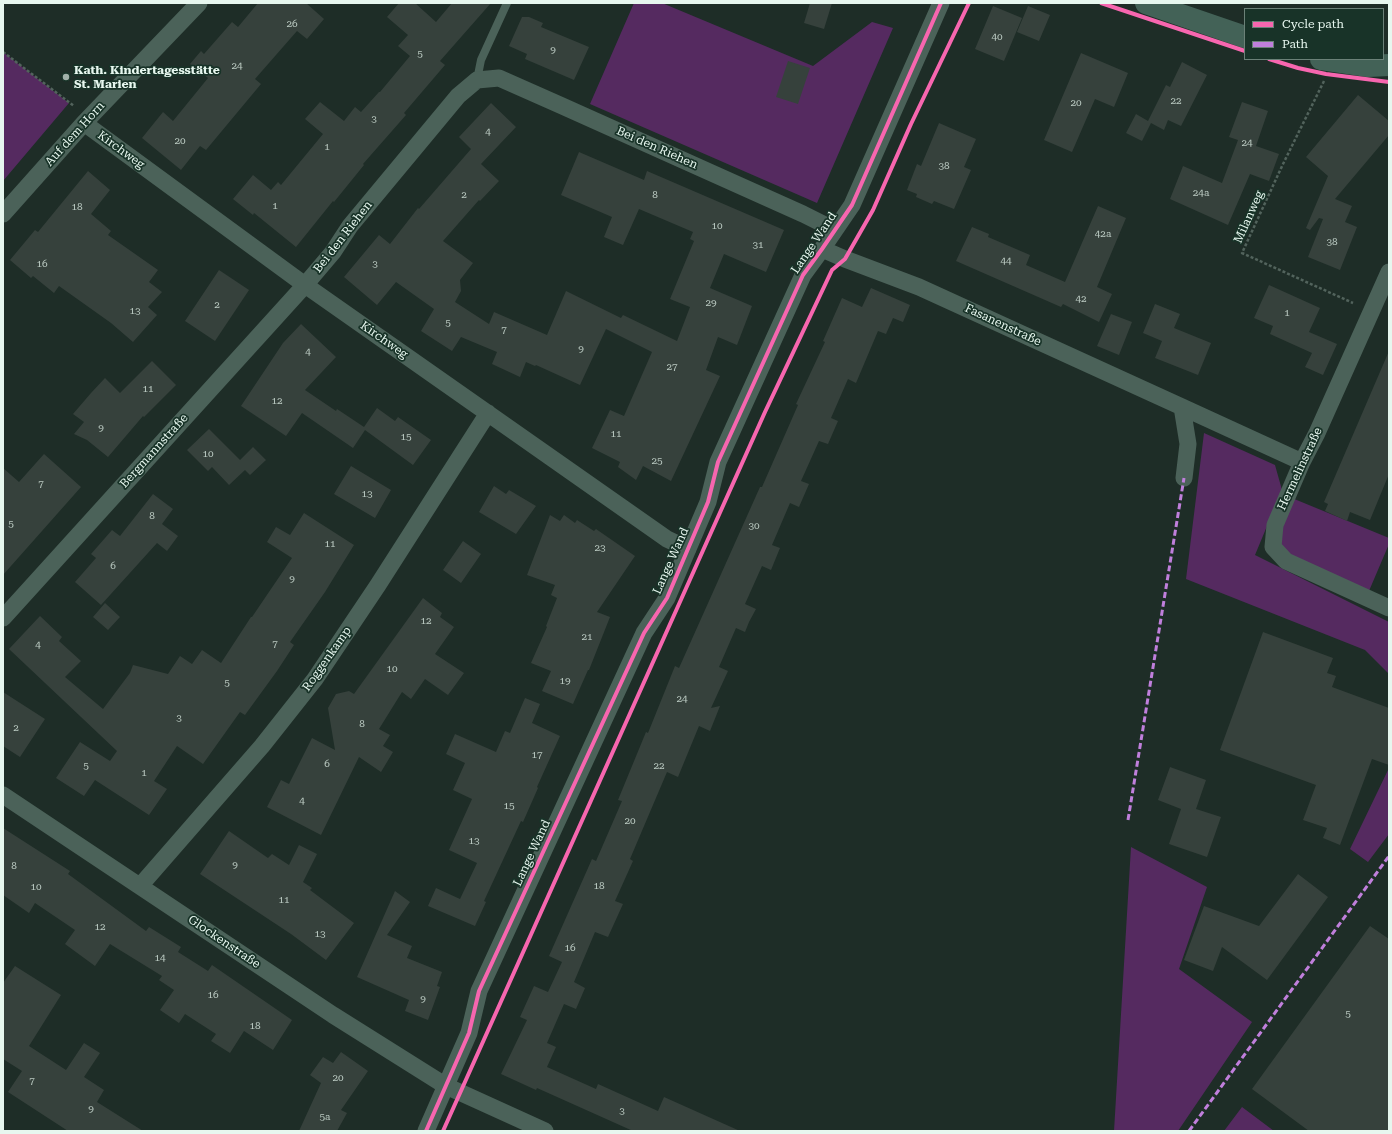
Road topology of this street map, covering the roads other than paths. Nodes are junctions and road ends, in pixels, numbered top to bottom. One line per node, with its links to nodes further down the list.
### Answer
1 (199, 3): 9 (street, Auf dem Horn)
2 (507, 3): 8 (lane)
3 (941, 3): 11 (street, Lange Wand)
4 (1146, 3): 5 (street)
5 (1244, 37)
6 (1324, 60): 7 (street)
7 (1389, 65)
8 (477, 80): 11 (street, Bei den Riehen); 14 (street, Bei den Riehen)
9 (84, 123): 10 (street, Auf dem Horn); 14 (street, Kirchweg)
10 (3, 214)
11 (835, 230): 12 (street, Lange Wand)
12 (822, 249): 15 (street, Fasanenstraße); 19 (street, Lange Wand)
13 (1389, 272): 17 (street, Hermelinstraße)
14 (304, 285): 16 (street, Kirchweg); 21 (street, Bergmannstraße)
15 (1182, 407): 17 (street, Fasanenstraße); 18 (street)
16 (488, 412): 19 (street, Kirchweg); 23 (street, Roggenkamp)
17 (1302, 462): 20 (street, Hermelinstraße)
18 (1184, 478)
19 (688, 549): 24 (street, Lange Wand)
20 (1389, 608)
21 (3, 618)
22 (3, 795): 23 (street, Glockenstraße)
23 (140, 886): 24 (street, Glockenstraße)
24 (446, 1086): 25 (street, Lange Wand); 26 (street)
25 (426, 1131)
26 (545, 1131)

